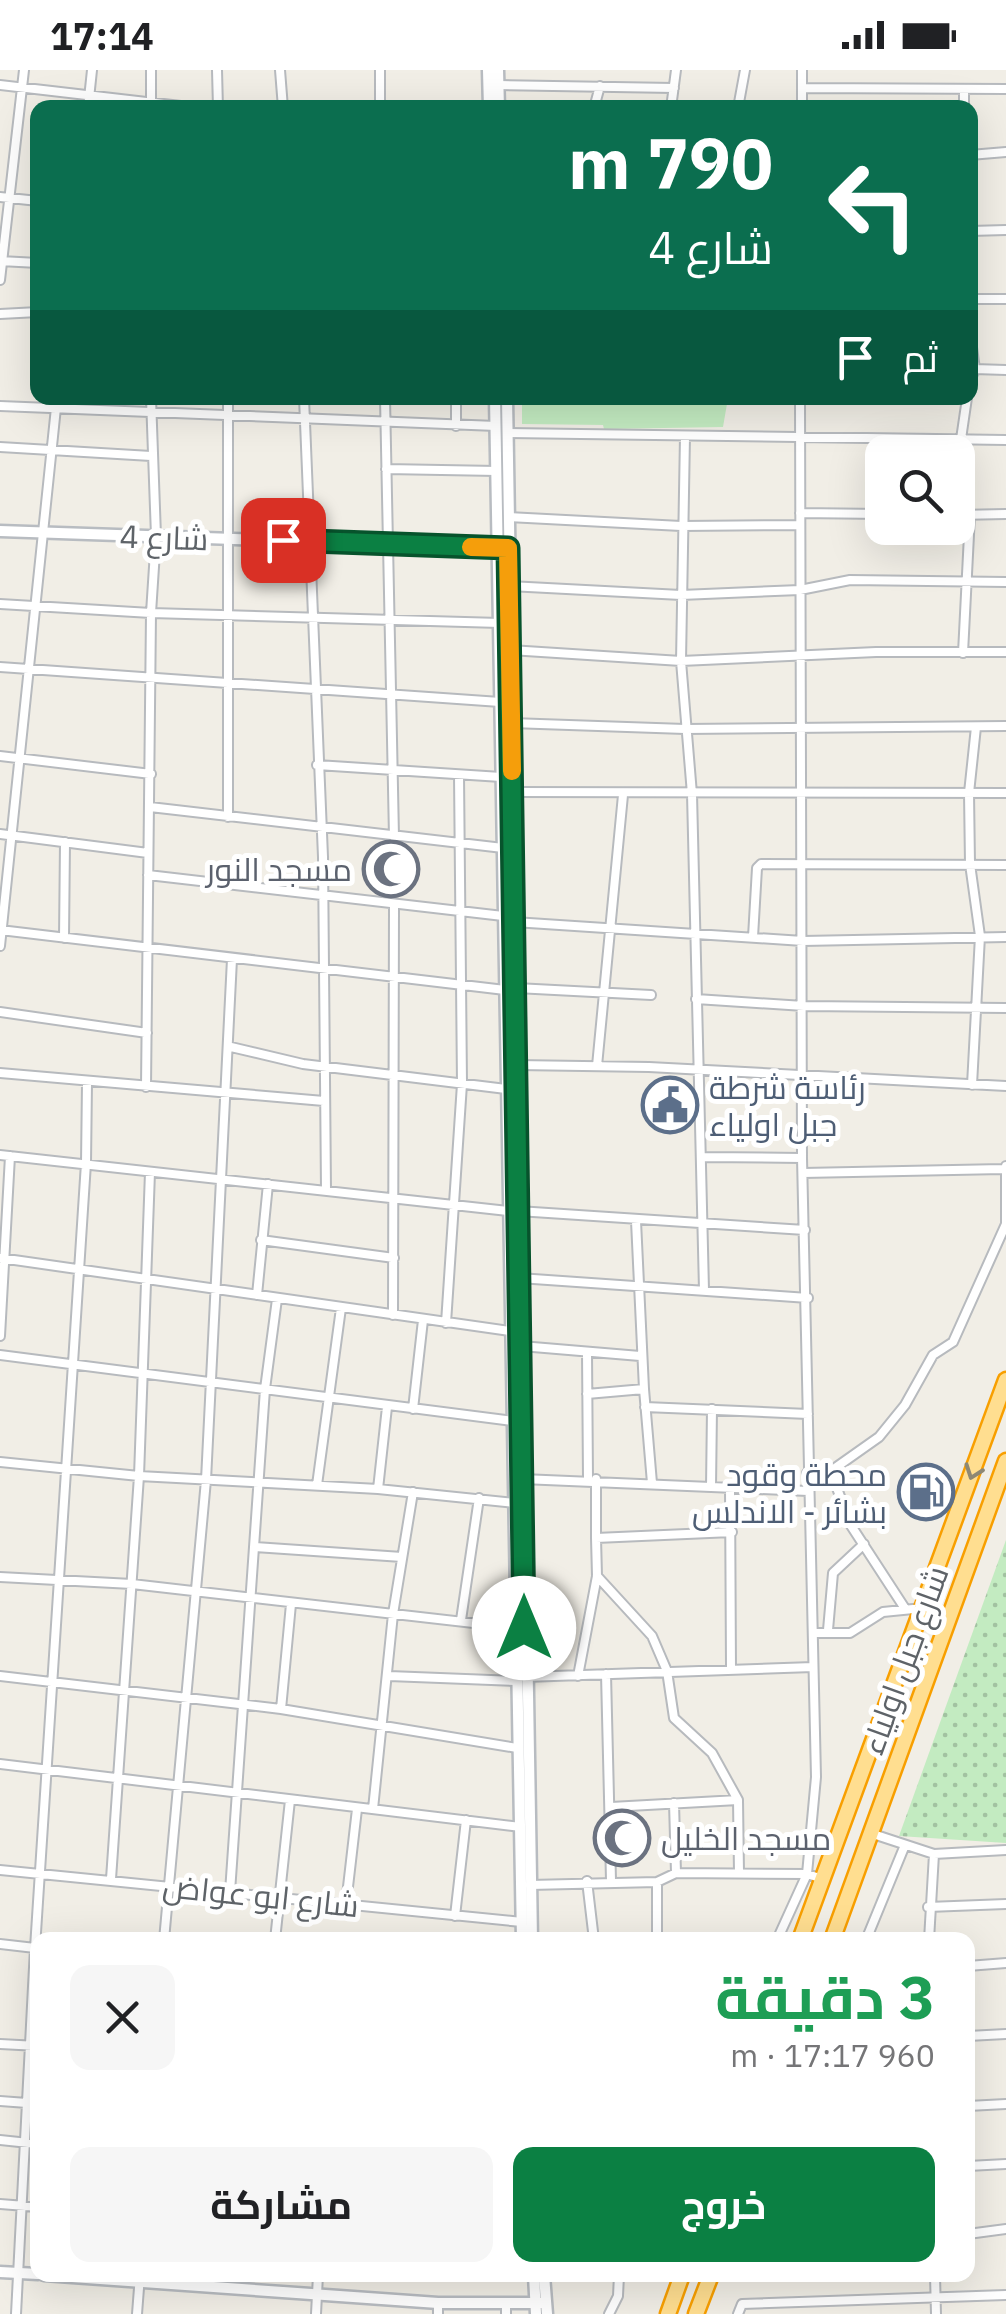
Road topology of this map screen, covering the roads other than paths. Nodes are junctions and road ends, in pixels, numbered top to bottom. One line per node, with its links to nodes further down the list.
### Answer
1 (24, 70): 15 (street)
2 (92, 70): 20 (street)
3 (152, 70): 23 (street)
4 (217, 70): 24 (street)
5 (280, 70): 25 (street)
6 (380, 70): 26 (street)
7 (488, 70): 27 (street)
8 (498, 70): 12 (street)
9 (676, 70): 16 (street)
10 (744, 70): 31 (street)
11 (802, 70): 17 (street)
12 (498, 85): 14 (street); 28 (street)
13 (0, 86): 15 (street)
14 (600, 86): 16 (street); 29 (street)
15 (21, 87): 20 (street); 36 (street)
16 (674, 88): 30 (street)
17 (802, 88): 19 (street); 32 (street)
18 (1006, 89): 19 (street)
19 (964, 90): 33 (street)
20 (90, 95): 21 (street); 22 (street)
21 (89, 100)
22 (124, 100)
23 (152, 100)
24 (218, 100)
25 (282, 100)
26 (380, 100)
27 (489, 100)
28 (499, 100)
29 (596, 100)
30 (672, 100)
31 (739, 100)
32 (802, 100)
33 (964, 100)
34 (1006, 152): 35 (street)
35 (978, 155)
36 (4, 197): 37 (street); 40 (street)
37 (30, 199)
38 (1006, 230): 39 (street)
39 (978, 231)
40 (1, 261): 41 (street); 42 (street)
41 (30, 263)
42 (0, 280)
43 (978, 299): 44 (street)
44 (1006, 299)
45 (30, 312): 46 (street)
46 (0, 314)
47 (978, 369): 48 (street)
48 (1006, 370)
49 (30, 404): 61 (street)
50 (56, 405): 76 (street)
51 (84, 405): 62 (street)
52 (150, 405): 62 (street)
53 (228, 405): 63 (street)
54 (305, 405): 64 (street)
55 (386, 405): 65 (street)
56 (456, 405): 66 (street)
57 (496, 405): 67 (street)
58 (507, 405): 68 (street)
59 (800, 405): 72 (street)
60 (967, 405): 69 (street)
61 (0, 406)
62 (151, 412): 63 (street); 77 (street)
63 (229, 416): 64 (street); 90 (street)
64 (306, 418): 65 (street); 91 (street)
65 (386, 422): 66 (street); 78 (street)
66 (456, 426): 67 (street)
67 (496, 426): 79 (street)
68 (508, 432): 70 (street); 84 (street)
69 (962, 435)
70 (685, 436): 72 (street); 85 (street)
71 (975, 439): 74 (street)
72 (800, 440): 73 (street); 80 (street)
73 (865, 440)
74 (1006, 440)
75 (0, 446): 76 (street)
76 (51, 448): 77 (street); 88 (street)
77 (151, 456): 89 (street)
78 (386, 468): 79 (street); 92 (street)
79 (497, 471): 94 (street)
80 (800, 513): 81 (street); 86 (street)
81 (865, 514)
82 (1006, 514): 83 (street)
83 (975, 515)
84 (508, 517): 85 (street); 94 (street)
85 (681, 526): 86 (street); 99 (street)
86 (800, 526): 98 (street)
87 (0, 532): 88 (street, شارع 4)
88 (42, 532): 89 (street, شارع 4); 101 (street)
89 (156, 536): 90 (street, شارع 4); 102 (street)
90 (226, 540): 91 (street, شارع 4); 103 (street)
91 (312, 541): 92 (street, شارع 4); 104 (street)
92 (387, 543): 94 (street, شارع 4); 105 (street)
93 (969, 545): 96 (street)
94 (503, 548): 97 (street); 106 (street)
95 (1006, 582): 96 (street)
96 (968, 583): 98 (street); 109 (street)
97 (509, 586): 99 (street); 107 (street)
98 (800, 590): 99 (street); 110 (street)
99 (682, 595): 111 (street)
100 (0, 604): 101 (street)
101 (33, 607): 102 (street); 113 (street)
102 (150, 613): 103 (street); 114 (street)
103 (227, 616): 104 (street); 115 (street)
104 (312, 618): 105 (street); 116 (street)
105 (388, 620): 106 (street); 117 (street)
106 (500, 623): 118 (street)
107 (510, 650): 111 (street); 119 (street)
108 (1006, 652): 109 (street)
109 (963, 653): 110 (street)
110 (800, 658): 111 (street); 120 (street)
111 (681, 661): 123 (street)
112 (0, 667): 113 (street)
113 (28, 668): 114 (street); 125 (street)
114 (153, 680): 115 (street); 128 (street)
115 (227, 686): 116 (street); 138 (street)
116 (314, 690): 117 (street); 126 (street)
117 (389, 696): 118 (street); 127 (street)
118 (500, 702): 130 (street)
119 (511, 723): 123 (street); 131 (street)
120 (801, 726): 122 (street); 123 (street); 136 (street)
121 (1006, 726): 122 (street)
122 (976, 727): 132 (street)
123 (684, 729): 134 (street)
124 (0, 756): 125 (street)
125 (20, 758): 128 (street); 141 (street)
126 (317, 765): 127 (street); 139 (street)
127 (392, 770): 129 (street); 142 (street)
128 (151, 774): 137 (street)
129 (459, 775): 130 (street); 144 (street)
130 (501, 777): 145 (street)
131 (512, 792): 135 (street); 154 (street)
132 (969, 793): 133 (street); 136 (street); 147 (street)
133 (1006, 793)
134 (692, 794): 135 (street); 136 (street); 157 (street)
135 (623, 795): 155 (street)
136 (802, 796): 149 (street)
137 (150, 807): 138 (street); 146 (street)
138 (228, 817): 139 (street)
139 (320, 829): 142 (street); 151 (street)
140 (0, 834): 141 (street)
141 (12, 836): 143 (street); 156 (street)
142 (394, 837): 144 (street)
143 (65, 842): 146 (street); 161 (street)
144 (459, 843): 145 (street); 153 (street)
145 (503, 848): 154 (street)
146 (148, 853): 150 (street)
147 (970, 864): 148 (street); 149 (street); 158 (street)
148 (1006, 864)
149 (803, 865): 159 (street); 162 (street)
150 (148, 875): 151 (street); 164 (street)
151 (323, 898): 152 (street); 166 (street)
152 (394, 906): 153 (street); 167 (street)
153 (458, 912): 154 (street); 168 (street)
154 (509, 919): 155 (street); 169 (street)
155 (610, 927): 157 (street); 170 (street)
156 (0, 930): 161 (street); 163 (street)
157 (694, 933): 159 (street); 172 (street)
158 (980, 936): 160 (street); 162 (street); 175 (street)
159 (753, 937): 162 (street)
160 (1006, 937)
161 (64, 938): 164 (street)
162 (803, 941): 173 (street)
163 (0, 946)
164 (146, 948): 165 (street); 177 (street)
165 (232, 959): 166 (street); 178 (street)
166 (323, 969): 167 (street); 179 (street)
167 (394, 976): 168 (street); 184 (street)
168 (460, 984): 169 (street); 187 (street)
169 (510, 989): 170 (street); 180 (street); 191 (street)
170 (604, 993): 171 (street); 181 (street)
171 (652, 995)
172 (696, 998): 173 (street); 182 (street)
173 (804, 1006): 175 (street); 185 (street)
174 (1006, 1008): 175 (street)
175 (976, 1010): 188 (street)
176 (0, 1012): 177 (street)
177 (147, 1033): 190 (street)
178 (231, 1048): 179 (street); 192 (street)
179 (322, 1063): 184 (street); 193 (street)
180 (516, 1065): 181 (street); 206 (street)
181 (597, 1066): 182 (street)
182 (698, 1070): 185 (street); 195 (street)
183 (0, 1073): 186 (street)
184 (394, 1075): 187 (street); 204 (street)
185 (802, 1078): 188 (street); 196 (street)
186 (87, 1083): 190 (street); 197 (street)
187 (462, 1084): 191 (street); 205 (street)
188 (972, 1085): 189 (street)
189 (1006, 1086)
190 (146, 1087): 192 (street)
191 (506, 1089): 206 (street)
192 (228, 1094): 193 (street); 201 (street)
193 (324, 1102): 203 (street)
194 (5, 1155): 197 (street); 211 (street)
195 (702, 1157): 196 (street); 208 (street)
196 (802, 1158): 200 (street)
197 (86, 1163): 199 (street); 213 (street)
198 (1005, 1168): 200 (street); 250 (street)
199 (150, 1172): 201 (street); 215 (street)
200 (803, 1173): 209 (street)
201 (222, 1178): 202 (street); 217 (street)
202 (268, 1184): 203 (street); 210 (street)
203 (326, 1190): 204 (street)
204 (394, 1196): 205 (street); 212 (street)
205 (455, 1204): 206 (street); 225 (street)
206 (513, 1211): 207 (street); 214 (street); 226 (street)
207 (636, 1220): 208 (street); 216 (street)
208 (702, 1224): 209 (street); 218 (street)
209 (805, 1230): 220 (street)
210 (262, 1240): 212 (street); 219 (street)
211 (2, 1258): 213 (street); 227 (street)
212 (394, 1258): 223 (street)
213 (80, 1270): 215 (street); 232 (street)
214 (519, 1278): 216 (street); 228 (street)
215 (148, 1280): 217 (street); 233 (street)
216 (637, 1288): 218 (street); 231 (street)
217 (218, 1289): 219 (street); 234 (street)
218 (704, 1290): 220 (street)
219 (257, 1296): 221 (street)
220 (808, 1298): 244 (street)
221 (277, 1299): 222 (street); 236 (street)
222 (341, 1308): 223 (street); 239 (street)
223 (393, 1315): 224 (street)
224 (424, 1320): 225 (street); 242 (street)
225 (446, 1323): 226 (street)
226 (510, 1331): 245 (street)
227 (0, 1336)
228 (521, 1346): 229 (street); 252 (street)
229 (587, 1354): 231 (street); 238 (street)
230 (0, 1355): 232 (street)
231 (640, 1356): 237 (street)
232 (73, 1364): 233 (street); 248 (street)
233 (141, 1373): 234 (street); 251 (street)
234 (208, 1380): 236 (street); 254 (street)
235 (1006, 1380): 278 (highway, شارع جبل اولياء, one-way to 278)
236 (265, 1389): 239 (street); 255 (street)
237 (644, 1389): 238 (street); 241 (street)
238 (586, 1394): 253 (street)
239 (330, 1398): 240 (street); 257 (street)
240 (387, 1406): 242 (street); 260 (street)
241 (645, 1406): 243 (street); 256 (street)
242 (413, 1409): 245 (street)
243 (712, 1409): 244 (street); 258 (street)
244 (808, 1414): 249 (street)
245 (513, 1421): 264 (street)
246 (0, 1462): 248 (street)
247 (1006, 1462): 285 (highway, شارع جبل اولياء)
248 (66, 1469): 251 (street); 272 (street)
249 (807, 1473): 250 (street); 261 (street)
250 (828, 1473): 267 (street)
251 (140, 1476): 254 (street); 273 (street)
252 (522, 1479): 253 (street); 294 (street)
253 (592, 1479): 256 (street); 266 (street)
254 (206, 1480): 255 (street); 274 (street)
255 (260, 1482): 257 (street); 268 (street)
256 (652, 1483): 258 (street)
257 (317, 1486): 260 (street)
258 (711, 1487): 259 (street)
259 (730, 1488): 261 (street); 265 (street)
260 (378, 1489): 262 (street)
261 (808, 1491): 283 (street)
262 (412, 1492): 263 (street); 269 (street)
263 (479, 1498): 264 (street); 280 (street)
264 (514, 1504): 281 (street)
265 (732, 1532): 266 (street); 287 (street)
266 (596, 1538): 270 (street)
267 (864, 1544): 277 (street); 282 (street)
268 (254, 1547): 269 (street); 275 (street)
269 (402, 1557): 279 (street)
270 (597, 1576): 289 (street); 293 (street)
271 (0, 1578): 272 (street)
272 (58, 1581): 273 (street); 295 (street)
273 (132, 1584): 274 (street); 297 (street)
274 (198, 1592): 275 (street); 298 (street)
275 (250, 1599): 276 (street); 299 (street)
276 (291, 1604): 279 (street); 300 (street)
277 (904, 1607): 278 (street); 282 (street)
278 (923, 1608): 284 (highway, شارع جبل اولياء)
279 (394, 1614): 280 (street); 292 (street)
280 (461, 1620): 281 (street)
281 (516, 1628): 294 (street)
282 (828, 1630): 283 (street)
283 (813, 1632): 286 (street)
284 (914, 1632): 285 (highway); 288 (highway, شارع جبل اولياء)
285 (936, 1656): 296 (highway, شارع جبل اولياء)
286 (813, 1667): 287 (street); 324 (street)
287 (731, 1668): 289 (street)
288 (900, 1669): 296 (highway); 326 (highway, شارع جبل اولياء)
289 (667, 1672): 290 (street); 309 (street)
290 (606, 1674): 293 (street); 311 (street)
291 (0, 1676): 295 (street)
292 (389, 1676): 294 (street); 301 (street)
293 (578, 1676): 294 (street)
294 (521, 1679): 302 (street); 315 (street)
295 (52, 1680): 297 (street); 304 (street)
296 (923, 1688): 316 (highway, شارع جبل اولياء)
297 (125, 1689): 298 (street); 305 (street)
298 (186, 1696): 299 (street); 306 (street)
299 (244, 1704): 300 (street); 307 (street)
300 (281, 1708): 301 (street)
301 (384, 1725): 302 (street); 313 (street)
302 (517, 1748): 315 (street)
303 (0, 1764): 304 (street)
304 (47, 1770): 305 (street); 323 (street)
305 (118, 1778): 306 (street); 325 (street)
306 (178, 1785): 307 (street); 331 (street)
307 (238, 1792): 308 (street); 332 (street)
308 (290, 1800): 312 (street); 333 (street)
309 (738, 1800): 310 (street); 322 (street)
310 (674, 1803): 311 (street); 321 (street)
311 (611, 1807): 327 (street)
312 (357, 1809): 313 (street); 334 (street)
313 (373, 1809): 314 (street)
314 (466, 1820): 315 (street); 337 (street)
315 (523, 1828): 330 (street); 338 (street)
316 (870, 1833): 317 (street); 348 (highway, شارع جبل اولياء)
317 (905, 1844): 319 (street); 349 (street)
318 (1006, 1850): 319 (street)
319 (934, 1854): 336 (street)
320 (0, 1870): 323 (street, شارع ابو عواض)
321 (676, 1873): 322 (street); 329 (street)
322 (738, 1873): 324 (street)
323 (42, 1874): 325 (street, شارع ابو عواض); 339 (street)
324 (806, 1874): 326 (street); 346 (street)
325 (111, 1879): 331 (street, شارع ابو عواض)
326 (823, 1879): 347 (highway, شارع جبل اولياء)
327 (611, 1880): 328 (street); 329 (street)
328 (587, 1881): 330 (street); 344 (street)
329 (657, 1882): 345 (street)
330 (530, 1884): 343 (street)
331 (168, 1886): 332 (street, شارع ابو عواض); 340 (street)
332 (230, 1892): 333 (street, شارع ابو عواض)
333 (280, 1897): 334 (street, شارع ابو عواض); 341 (street)
334 (346, 1904): 337 (street, شارع ابو عواض)
335 (1006, 1904): 336 (street)
336 (928, 1907): 350 (street)
337 (455, 1916): 338 (street, شارع ابو عواض)
338 (522, 1922): 342 (street)
339 (37, 1932)
340 (165, 1932)
341 (276, 1932)
342 (522, 1932)
343 (532, 1932)
344 (593, 1932)
345 (656, 1932)
346 (781, 1932)
347 (803, 1932)
348 (835, 1932)
349 (869, 1932)
350 (928, 1932)
351 (0, 1944): 352 (street)
352 (30, 1947)
353 (1006, 1964): 354 (street)
354 (975, 1966)
355 (1006, 2034): 356 (street)
356 (975, 2036)
357 (0, 2044): 358 (street)
358 (30, 2046)
359 (30, 2084): 361 (street)
360 (0, 2101): 361 (street)
361 (28, 2103): 365 (street)
362 (1006, 2104): 363 (street)
363 (975, 2106)
364 (0, 2140): 365 (street)
365 (25, 2143): 366 (street); 370 (street)
366 (30, 2143)
367 (1006, 2164): 368 (street)
368 (975, 2166)
369 (0, 2204): 370 (street)
370 (23, 2206): 371 (street); 375 (street)
371 (30, 2206)
372 (1006, 2230): 373 (street)
373 (975, 2233)
374 (0, 2272): 375 (street)
375 (18, 2273): 376 (street); 393 (street)
376 (30, 2274)
377 (140, 2282): 394 (street)
378 (171, 2282): 387 (street)
379 (317, 2282): 387 (street)
380 (535, 2282): 392 (street)
381 (543, 2282): 392 (street)
382 (619, 2282): 397 (street)
383 (679, 2282): 398 (highway)
384 (707, 2282): 399 (highway)
385 (935, 2282): 388 (street)
386 (1006, 2295): 388 (street)
387 (316, 2296): 389 (street); 395 (street)
388 (936, 2298): 400 (street); 401 (street)
389 (385, 2300): 390 (street); 396 (street)
390 (438, 2309): 391 (street)
391 (506, 2309): 392 (street)
392 (541, 2309)
393 (16, 2314)
394 (137, 2314)
395 (316, 2314)
396 (384, 2314)
397 (609, 2314)
398 (668, 2314)
399 (696, 2314)
400 (738, 2314)
401 (936, 2314)

